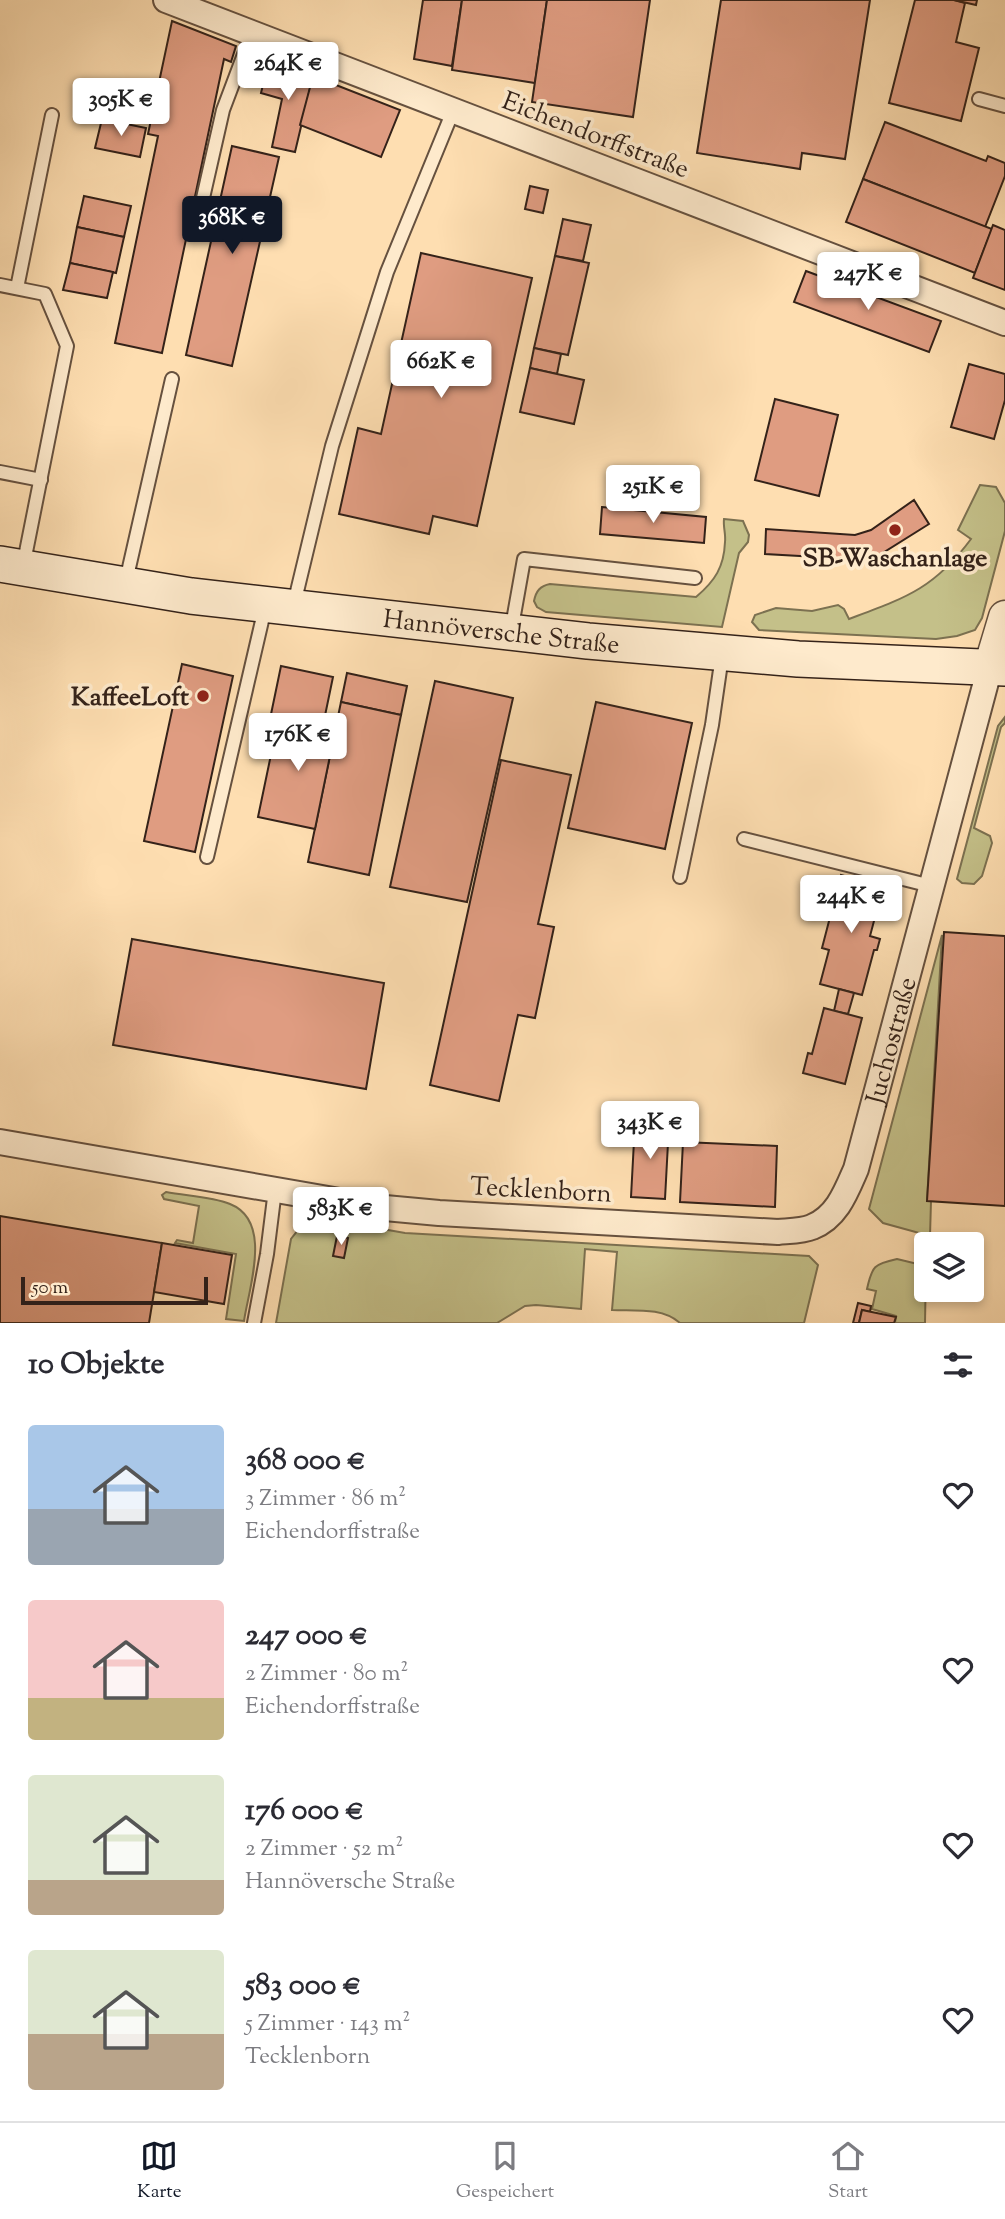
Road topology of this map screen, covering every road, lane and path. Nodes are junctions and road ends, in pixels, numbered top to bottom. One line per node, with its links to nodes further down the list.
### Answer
1 (166, 0): 2 (street, Eichendorffstraße)
2 (251, 33): 5 (street, Eichendorffstraße); 7 (lane)
3 (979, 99): 4 (lane)
4 (1005, 106)
5 (453, 111): 10 (street, Eichendorffstraße); 17 (lane)
6 (52, 115): 9 (lane)
7 (198, 220)
8 (0, 285): 9 (lane)
9 (18, 288): 13 (lane)
10 (1005, 324)
11 (172, 379): 16 (lane)
12 (0, 472): 13 (lane)
13 (41, 480): 14 (lane)
14 (12, 566): 16 (main road, Hannöversche Straße)
15 (695, 578): 19 (lane)
16 (125, 585): 17 (main road, Hannöversche Straße)
17 (279, 606): 19 (main road, Hannöversche Straße); 23 (lane)
18 (1005, 617): 21 (street, Juchostraße)
19 (511, 632): 20 (main road, Hannöversche Straße)
20 (723, 652): 21 (main road, Hannöversche Straße); 24 (lane)
21 (998, 667): 25 (street, Juchostraße)
22 (744, 839): 25 (lane)
23 (207, 857)
24 (680, 877)
25 (931, 886): 28 (street, Juchostraße)
26 (0, 1142): 27 (street, Tecklenborn)
27 (275, 1190): 28 (street, Tecklenborn); 29 (lane)
28 (830, 1216)
29 (254, 1323)

